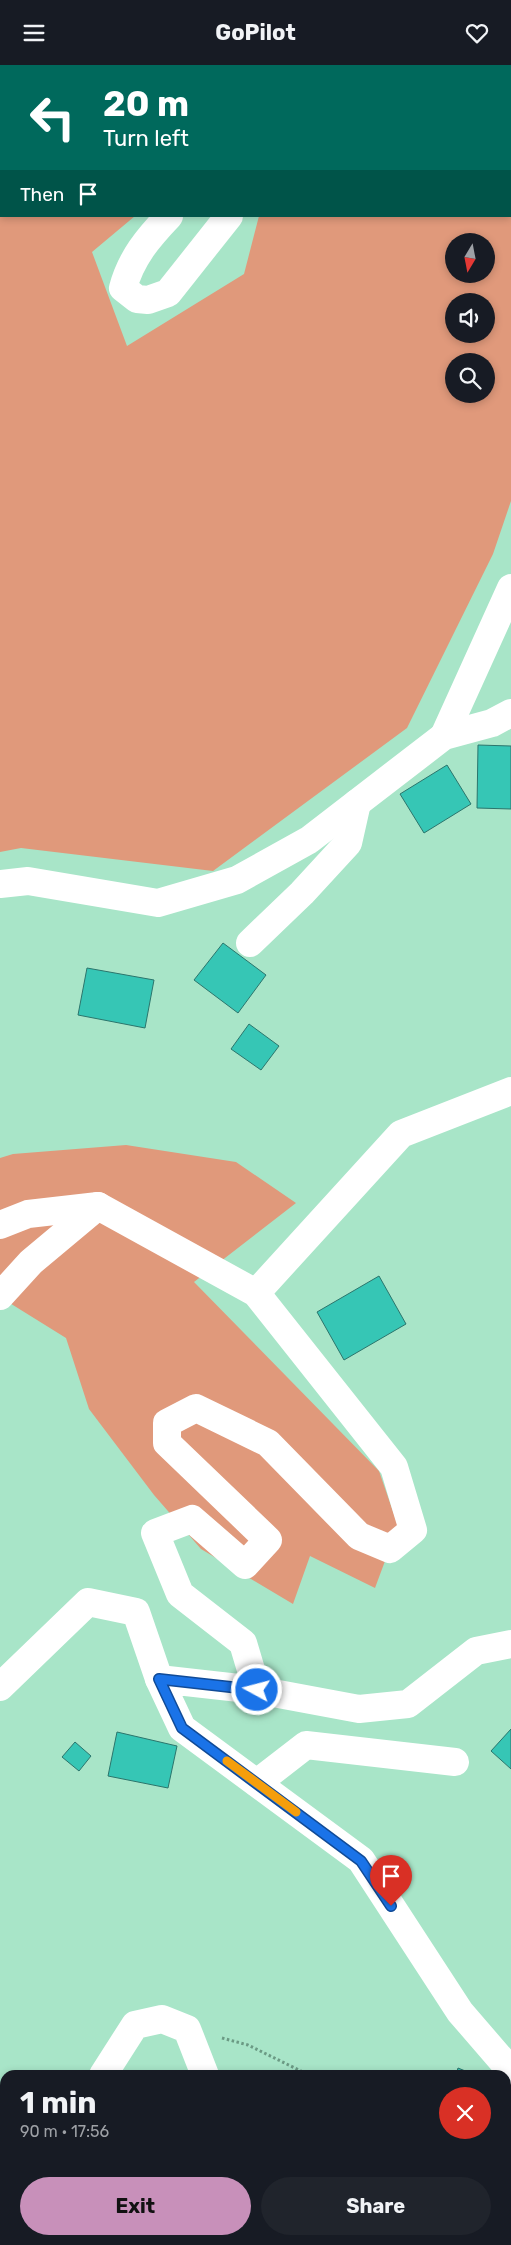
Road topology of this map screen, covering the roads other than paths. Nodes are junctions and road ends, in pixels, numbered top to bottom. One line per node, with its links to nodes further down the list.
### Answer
1 (168, 217): 2 (street)
2 (228, 217)
3 (511, 588): 5 (street)
4 (511, 713): 5 (street)
5 (444, 736): 6 (street)
6 (357, 803): 7 (street); 8 (street)
7 (0, 885)
8 (250, 943)
9 (511, 1091): 12 (street)
10 (98, 1205): 11 (street); 12 (street); 13 (street)
11 (0, 1225)
12 (256, 1293): 17 (street)
13 (0, 1296)
14 (511, 1644): 17 (street)
15 (159, 1679): 16 (street); 17 (street); 19 (street)
16 (0, 1687)
17 (257, 1690)
18 (455, 1762): 19 (street)
19 (257, 1783): 22 (street)
20 (106, 2070): 21 (street)
21 (204, 2070)
22 (510, 2070)

